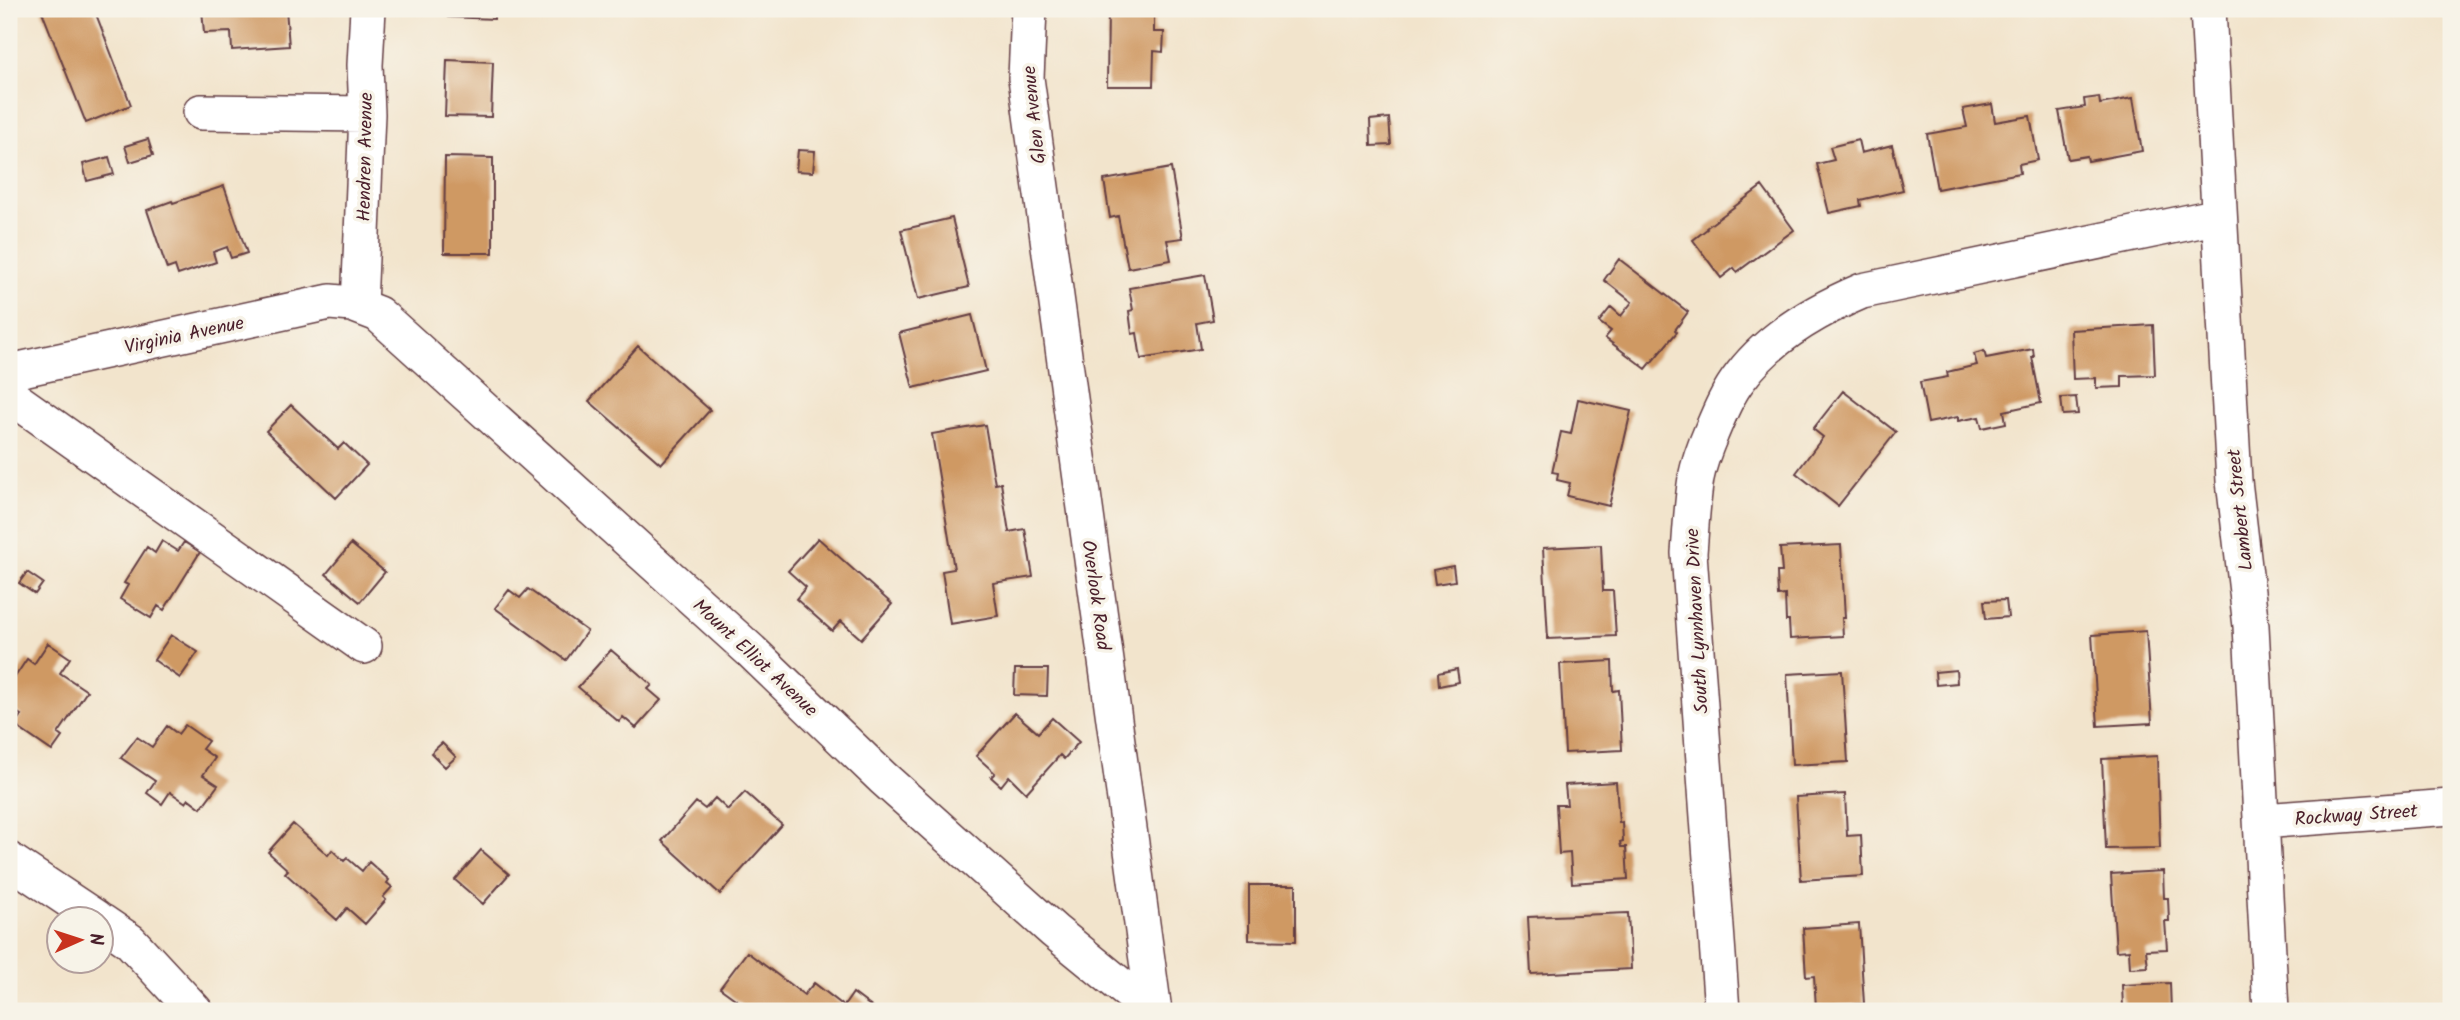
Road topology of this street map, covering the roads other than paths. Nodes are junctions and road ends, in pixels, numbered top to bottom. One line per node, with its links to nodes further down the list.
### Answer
1 (368, 9): 5 (street, Hendren Avenue)
2 (1029, 9): 6 (street, Glen Avenue)
3 (2208, 9): 7 (street, Lambert Street)
4 (201, 112): 5 (street)
5 (367, 114): 8 (street, Hendren Avenue)
6 (1040, 178): 18 (street, Overlook Road)
7 (2219, 216): 13 (street, Lambert Street); 19 (street, South Lynnhaven Drive)
8 (359, 306): 9 (street, Virginia Avenue); 18 (street, Mount Elliot Avenue)
9 (9, 372)
10 (9, 395): 11 (street)
11 (365, 646)
12 (2451, 807): 13 (street, Rockway Street)
13 (2262, 821): 20 (street, Lambert Street)
14 (9, 860): 15 (street)
15 (74, 904)
16 (116, 932): 17 (street)
17 (195, 1011)
18 (1153, 1011)
19 (1722, 1011)
20 (2272, 1011)

